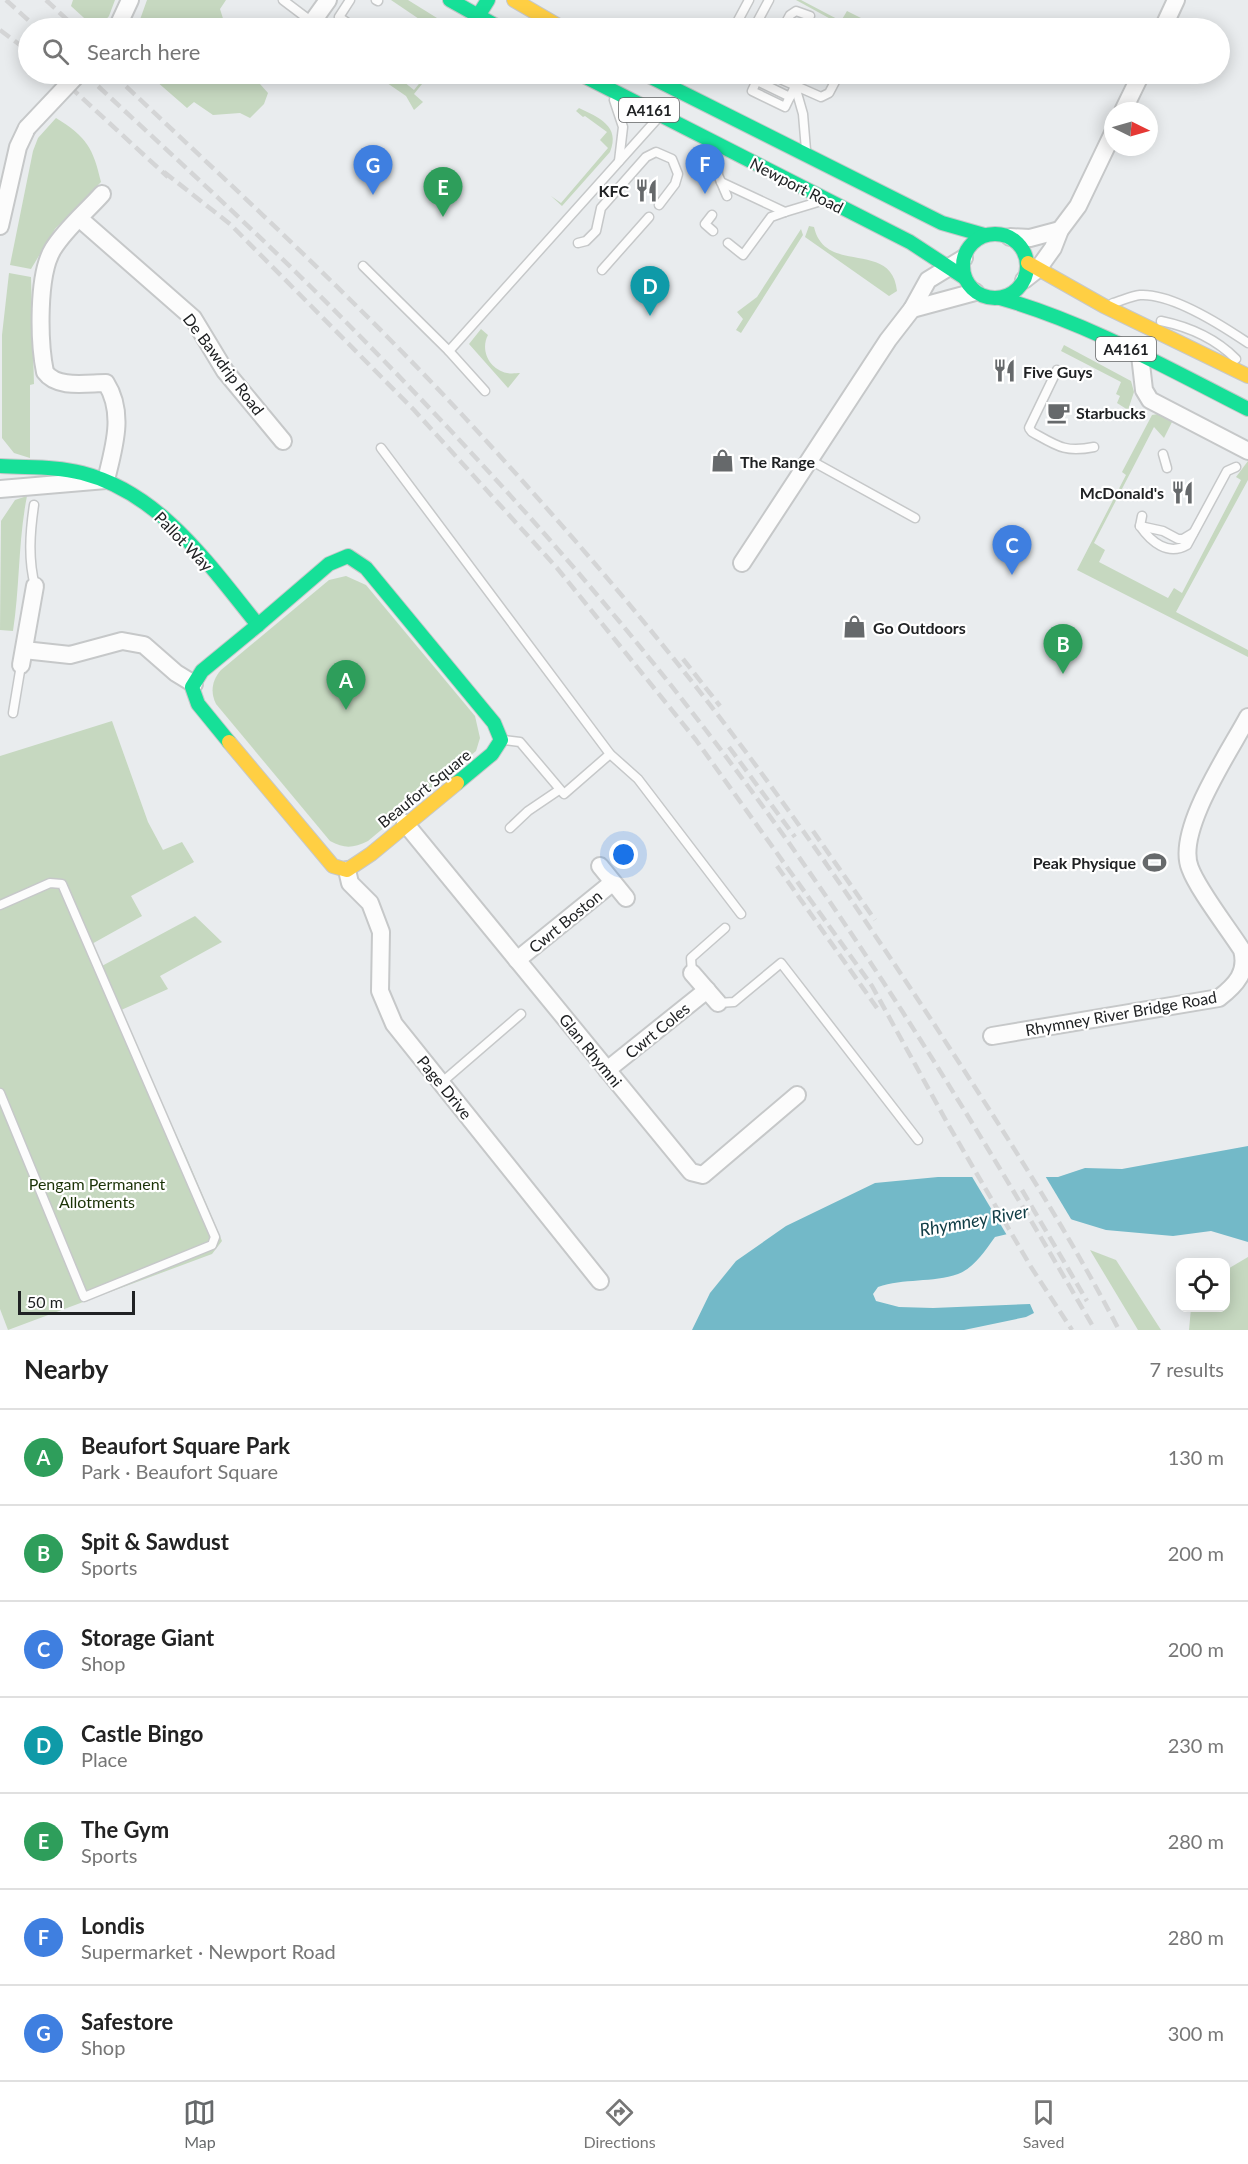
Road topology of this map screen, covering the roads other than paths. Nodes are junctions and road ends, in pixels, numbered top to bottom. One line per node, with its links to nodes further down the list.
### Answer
1 (130, 0): 13 (street)
2 (283, 0): 14 (lane)
3 (328, 0): 15 (street)
4 (350, 0): 16 (lane)
5 (450, 0): 11 (main road)
6 (488, 0): 11 (main road)
7 (749, 0): 18 (lane)
8 (769, 0): 19 (lane)
9 (1171, 2): 21 (street)
10 (505, 14): 11 (main road); 17 (main road)
11 (478, 16)
12 (810, 16): 20 (lane)
13 (122, 18)
14 (302, 18)
15 (315, 18)
16 (340, 18)
17 (521, 18)
18 (740, 18)
19 (759, 18)
20 (792, 18)
21 (1166, 18)
22 (69, 84): 48 (street, bridge)
23 (599, 84): 31 (main road, Newport Road / A4161)
24 (664, 84): 37 (main road, Newport Road / A4161)
25 (756, 84): 32 (lane)
26 (770, 84): 32 (lane)
27 (791, 84): 30 (lane)
28 (834, 84): 30 (lane)
29 (1136, 84): 33 (street)
30 (795, 86): 32 (lane); 37 (lane)
31 (610, 90): 34 (main road, Newport Road / A4161); 38 (lane)
32 (790, 97)
33 (1127, 102)
34 (660, 116): 35 (main road, Newport Road / A4161); 38 (lane)
35 (718, 144): 39 (lane); 42 (main road, Newport Road / A4161)
36 (1104, 152): 49 (street)
37 (805, 156): 51 (main road, Newport Road / A4161)
38 (619, 161): 66 (lane)
39 (721, 182): 41 (lane); 44 (lane)
40 (102, 194): 47 (street)
41 (727, 196)
42 (823, 199): 44 (lane); 55 (main road, Newport Road / A4161)
43 (659, 205): 53 (lane)
44 (785, 212): 54 (lane)
45 (712, 215): 50 (lane)
46 (648, 217): 58 (lane)
47 (80, 219): 73 (street, De Bawdrip Road); 82 (street)
48 (0, 226)
49 (1060, 230): 52 (street); 57 (street)
50 (713, 231)
51 (984, 236): 52 (main road, A4161); 55 (main road)
52 (1010, 237): 57 (main road, A4161)
53 (578, 243)
54 (728, 243)
55 (956, 262): 60 (main road); 63 (street)
56 (363, 266): 66 (lane)
57 (1033, 266): 59 (street); 62 (main road, A4161)
58 (602, 270)
59 (1024, 280): 61 (main road)
60 (970, 285): 61 (main road, A4161); 63 (street)
61 (1000, 298): 67 (main road, A4161)
62 (1104, 306): 64 (main road, A4161); 65 (lane)
63 (912, 309): 78 (street)
64 (1119, 313): 69 (lane); 70 (main road, A4161)
65 (1248, 343)
66 (450, 351): 71 (lane)
67 (1140, 355): 72 (main road, A4161); 76 (street)
68 (1057, 370): 74 (lane)
69 (1248, 371)
70 (1248, 376)
71 (485, 391)
72 (1248, 409)
73 (284, 441)
74 (1094, 447)
75 (381, 448): 97 (lane)
76 (1248, 451)
77 (1163, 454): 81 (lane)
78 (810, 460): 86 (lane); 89 (street)
79 (0, 466): 82 (main road, Pallot Way)
80 (1236, 467): 88 (lane)
81 (1167, 468)
82 (106, 480): 83 (street); 91 (main road, Pallot Way)
83 (0, 489)
84 (34, 505): 90 (lane)
85 (1142, 516): 87 (lane)
86 (915, 518)
87 (1140, 526): 88 (lane); 88 (lane)
88 (1194, 533)
89 (742, 563)
90 (35, 586): 92 (street)
91 (254, 621): 93 (main road); 96 (main road)
92 (22, 657): 93 (street); 94 (lane)
93 (194, 684): 102 (main road)
94 (13, 712)
95 (1248, 717): 108 (street, Rhymney River Bridge Road)
96 (501, 740): 98 (lane); 99 (main road, Beaufort Square)
97 (610, 754): 98 (lane); 106 (lane)
98 (560, 790): 100 (lane)
99 (405, 824): 102 (main road, Beaufort Square); 109 (street, Glan Rhymni)
100 (510, 828)
101 (600, 866): 103 (street, Cwrt Boston)
102 (347, 870): 115 (street, Page Drive)
103 (612, 883): 104 (street, Cwrt Boston); 109 (street, Cwrt Boston)
104 (626, 898)
105 (0, 905): 116 (lane)
106 (741, 914)
107 (725, 928): 110 (lane)
108 (1246, 954): 113 (street, Rhymney River Bridge Road)
109 (517, 960): 114 (street, Glan Rhymni)
110 (692, 973): 111 (street)
111 (712, 997): 114 (street, Cwrt Coles); 118 (lane)
112 (521, 1014): 115 (lane)
113 (992, 1036)
114 (607, 1070): 117 (street, Glan Rhymni)
115 (441, 1083): 119 (street, Page Drive)
116 (0, 1093)
117 (797, 1095)
118 (918, 1140)
119 (600, 1281)

